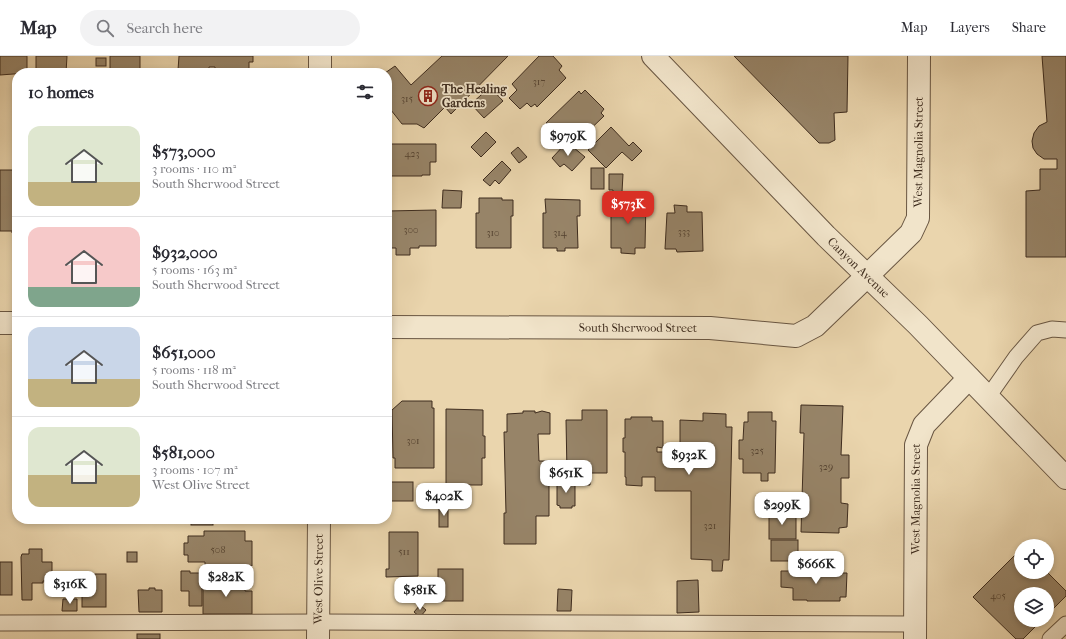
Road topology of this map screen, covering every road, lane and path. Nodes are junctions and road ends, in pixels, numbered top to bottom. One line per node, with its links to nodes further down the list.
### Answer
1 (320, 56): 4 (street)
2 (653, 56): 5 (street, Canyon Avenue)
3 (919, 56): 5 (street, West Magnolia Street)
4 (320, 68)
5 (867, 276): 8 (street, South Sherwood Street); 10 (street, Canyon Avenue)
6 (0, 323): 7 (street)
7 (12, 323)
8 (392, 327)
9 (1066, 330): 11 (lane)
10 (969, 378): 11 (street, Canyon Avenue); 17 (street, West Magnolia Street)
11 (988, 397): 12 (street, Canyon Avenue)
12 (1066, 478)
13 (319, 524): 16 (street, West Olive Street)
14 (0, 623): 16 (lane)
15 (1066, 624): 18 (lane)
16 (319, 631): 17 (lane)
17 (915, 631)
18 (1050, 639)

